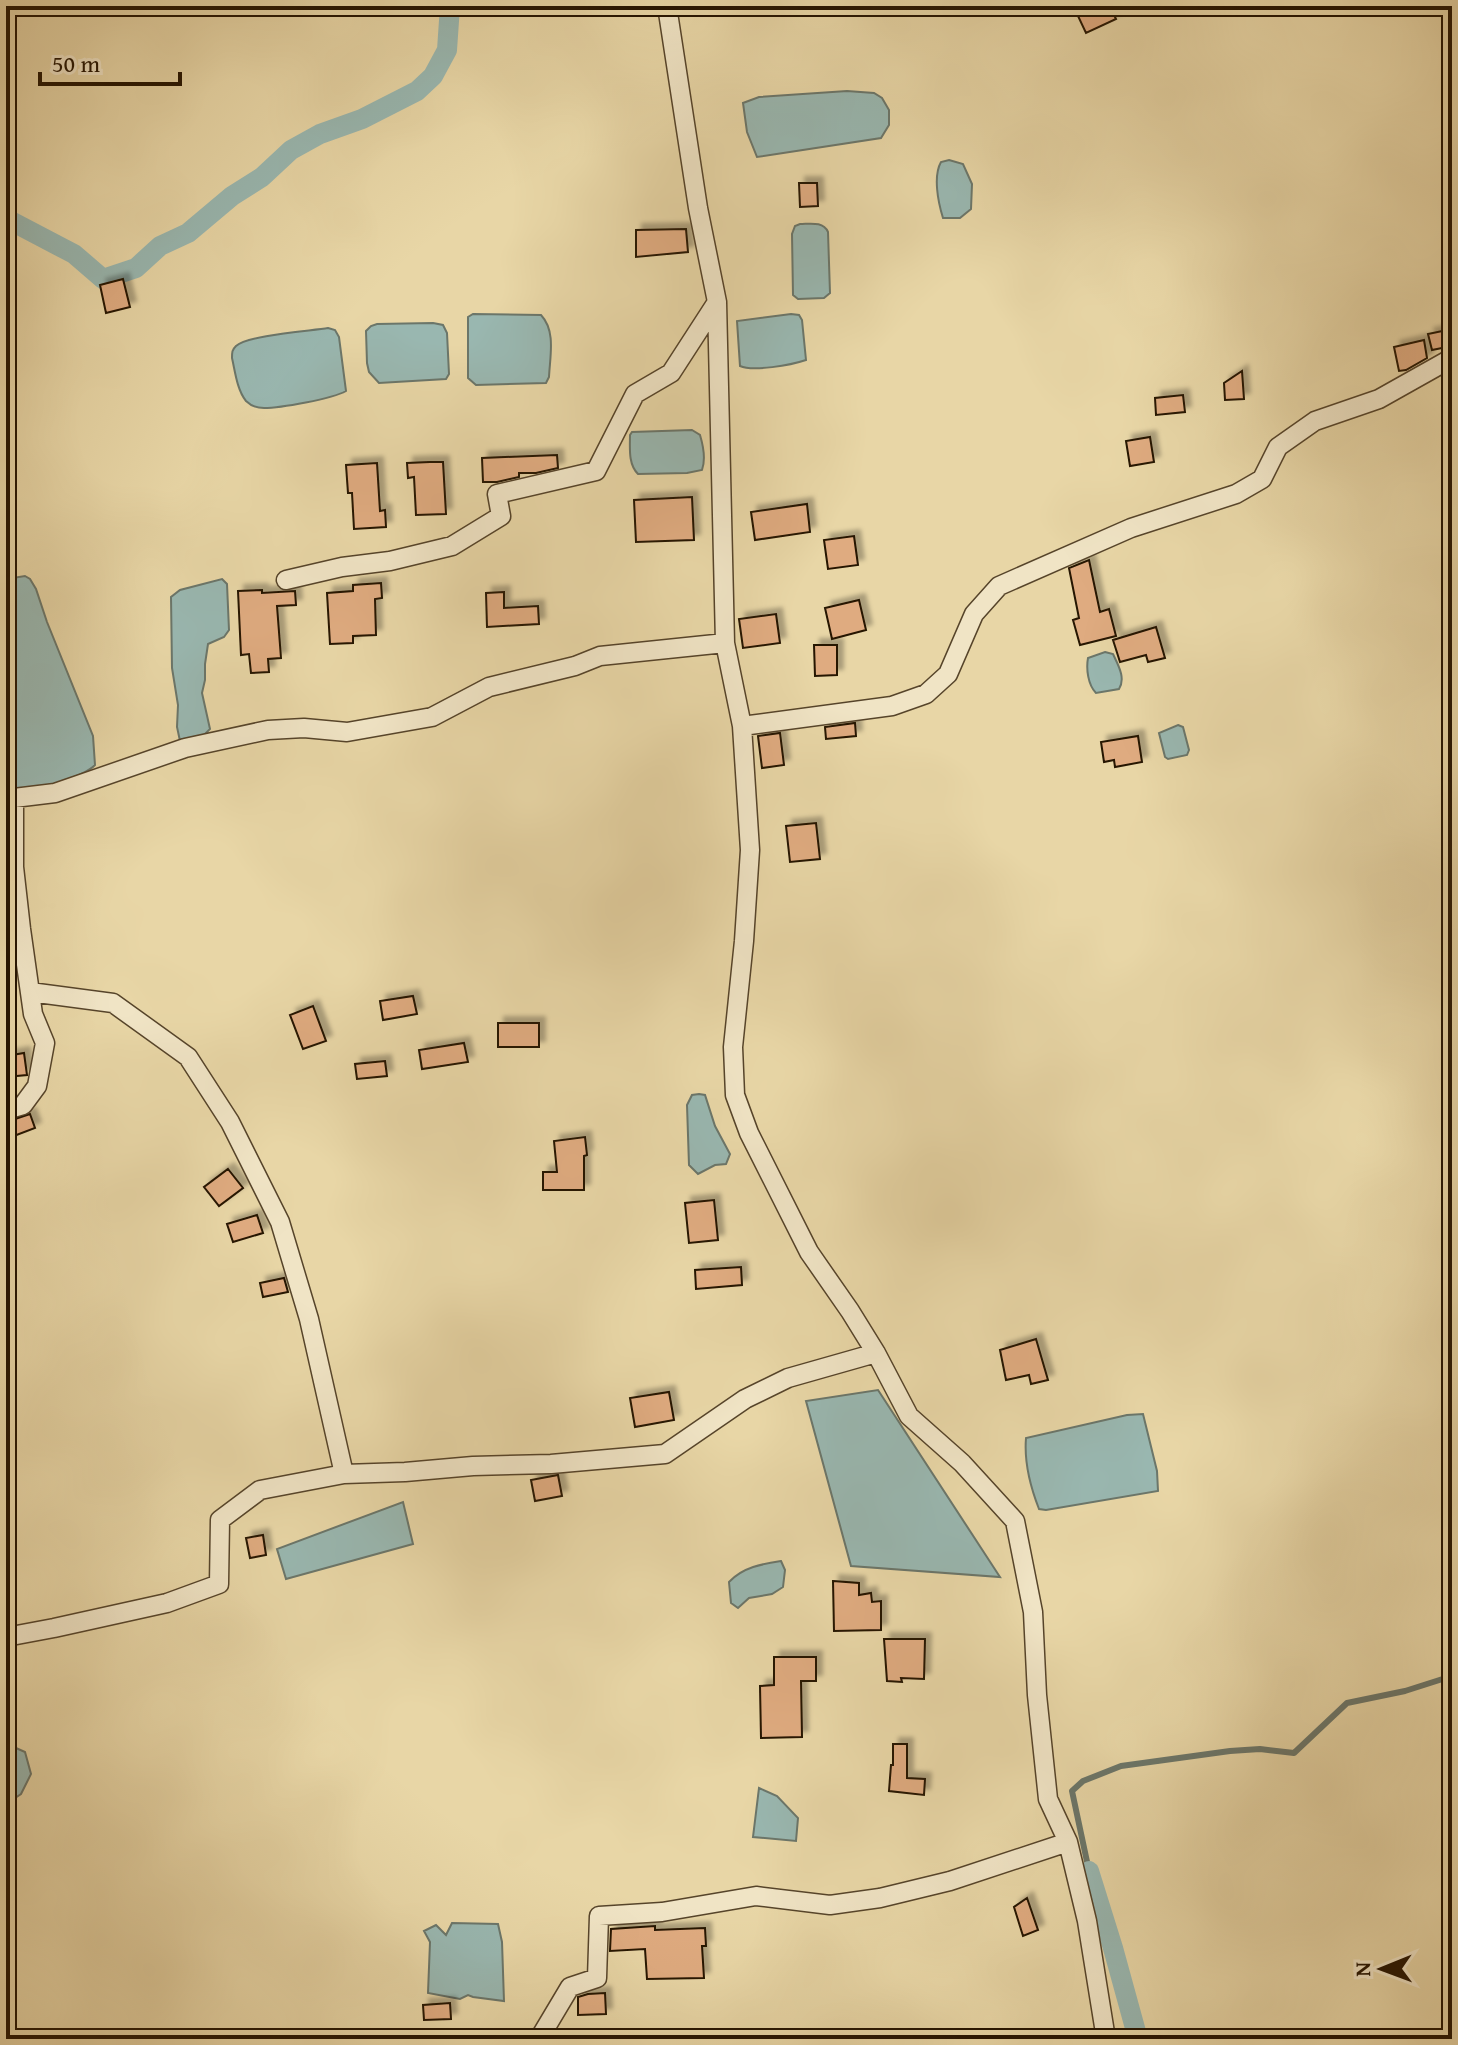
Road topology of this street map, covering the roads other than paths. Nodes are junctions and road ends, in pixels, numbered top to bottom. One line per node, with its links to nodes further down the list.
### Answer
1 (667, 6): 2 (street)
2 (717, 302): 4 (street); 5 (street)
3 (1452, 358): 6 (street)
4 (286, 580)
5 (725, 643): 6 (street); 7 (street)
6 (742, 726): 10 (street)
7 (10, 798): 8 (street)
8 (30, 992): 9 (street); 11 (street)
9 (6, 1110)
10 (876, 1353): 11 (street); 13 (street)
11 (344, 1474): 12 (street)
12 (6, 1637)
13 (1068, 1842): 14 (street); 15 (street)
14 (539, 2039)
15 (1106, 2039)

